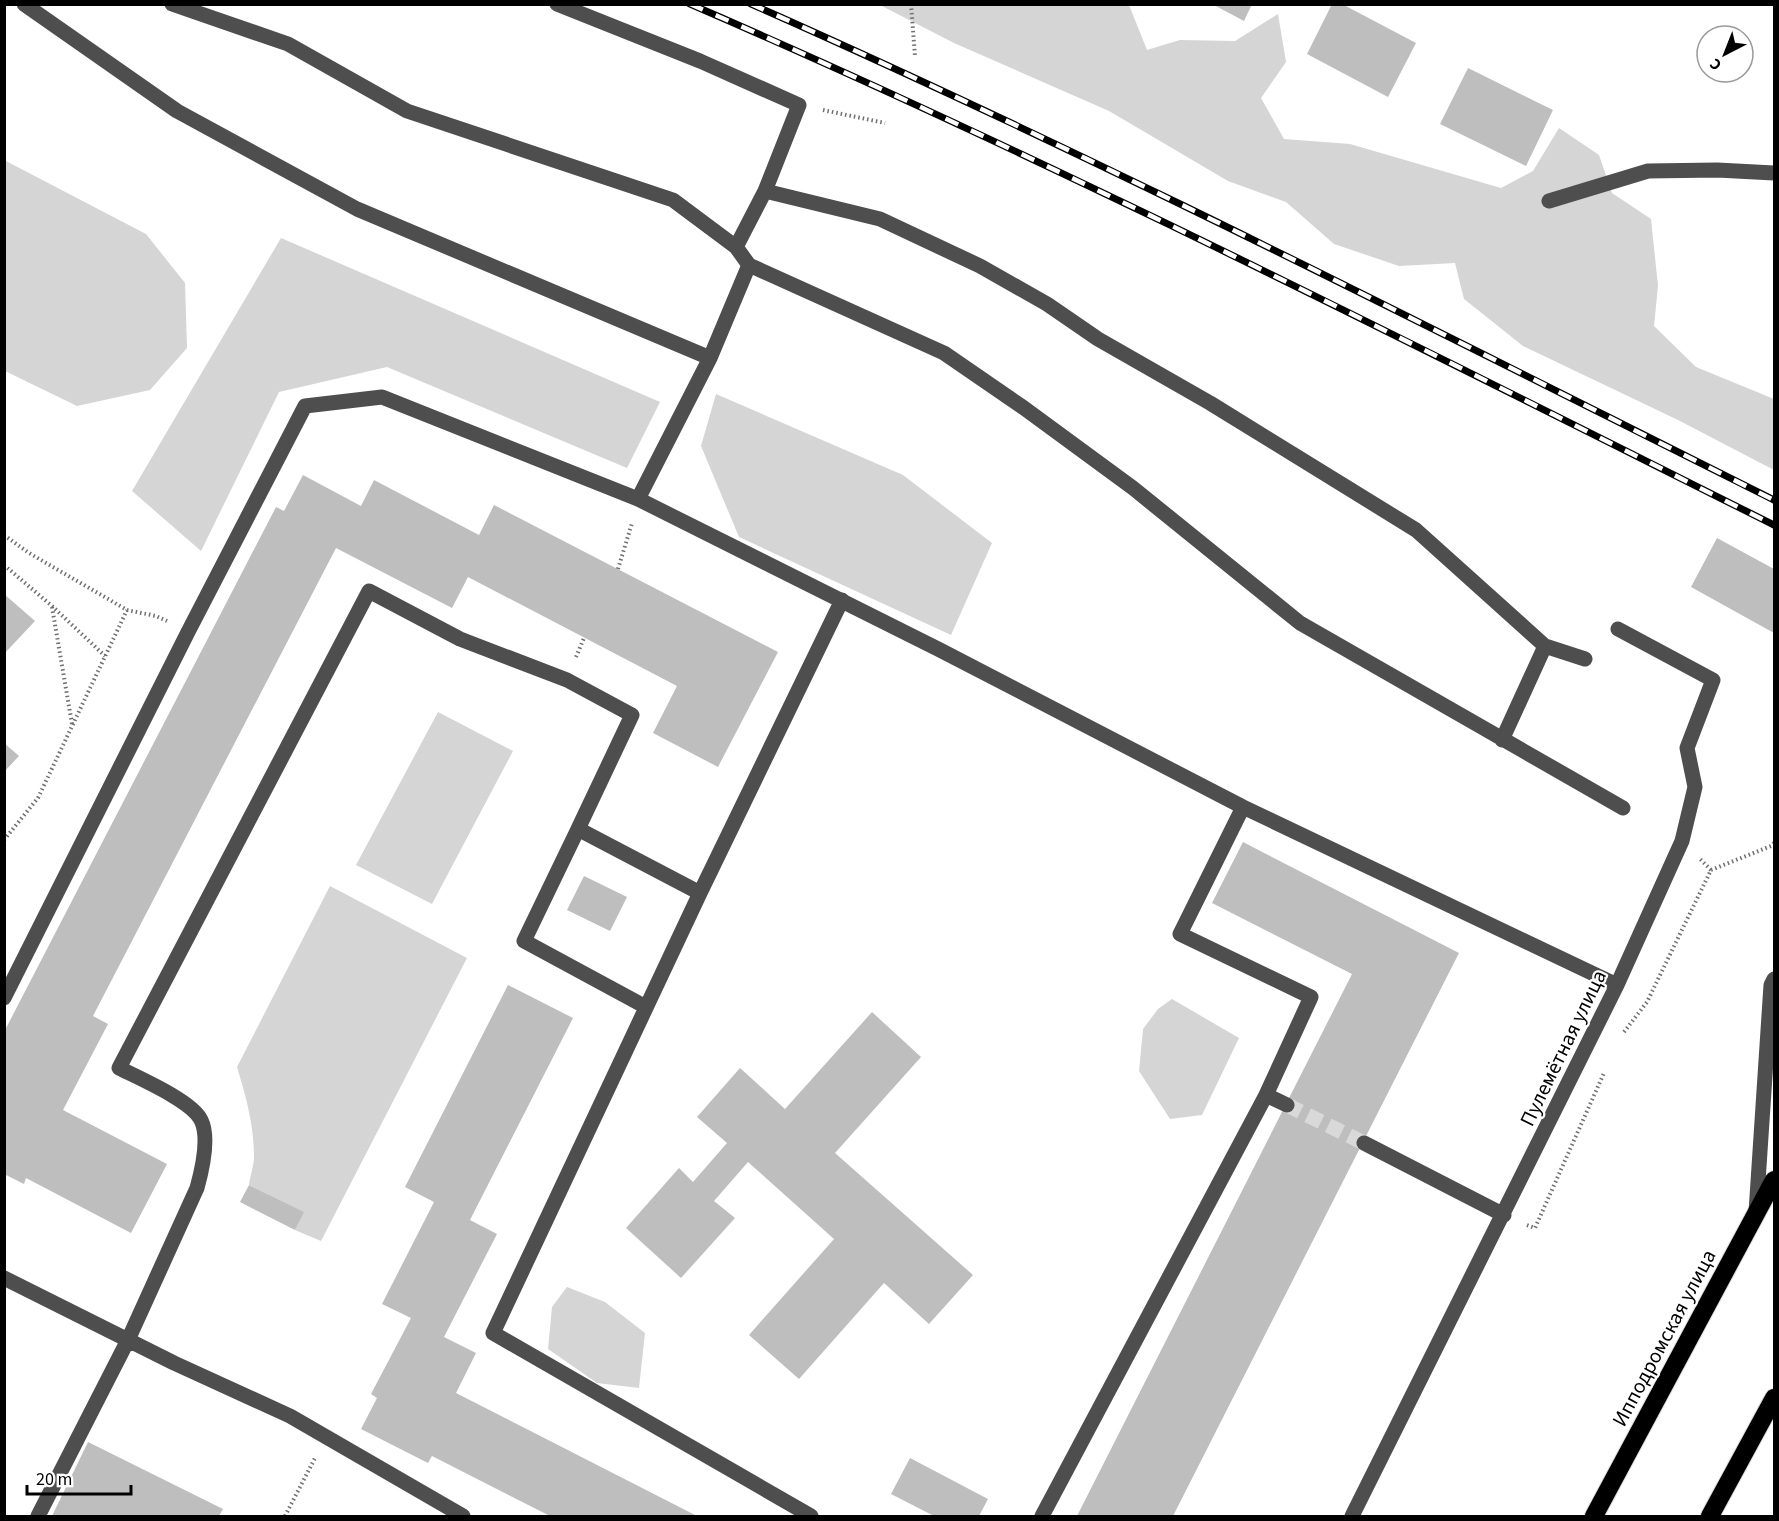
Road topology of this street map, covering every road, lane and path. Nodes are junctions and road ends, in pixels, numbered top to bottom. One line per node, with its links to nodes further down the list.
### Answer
1 (24, 4): 13 (street)
2 (172, 4): 11 (street)
3 (556, 4): 6 (street)
4 (911, 4): 5 (path)
5 (915, 56)
6 (799, 105): 7 (path); 9 (street)
7 (885, 123)
8 (1774, 173): 10 (street)
9 (765, 191): 11 (street); 23 (street)
10 (1549, 201)
11 (736, 247): 12 (street)
12 (750, 265): 13 (street); 27 (street)
13 (710, 358): 14 (street)
14 (638, 499): 17 (path); 18 (street); 22 (street)
15 (4, 535): 20 (path)
16 (4, 565): 19 (path)
17 (618, 569)
18 (842, 600): 28 (street); 35 (street)
19 (52, 606): 24 (path); 26 (path)
20 (127, 610): 22 (path); 24 (path)
21 (1618, 629): 32 (street, Пулемётная улица)
22 (188, 632): 38 (street)
23 (1545, 646): 25 (street); 27 (street)
24 (105, 656): 26 (path)
25 (1585, 659)
26 (72, 725): 31 (path)
27 (1502, 740): 29 (street)
28 (1243, 807): 37 (street); 42 (street)
29 (1623, 808)
30 (578, 829): 35 (street); 39 (street); 50 (street)
31 (4, 840)
32 (1682, 841): 34 (path); 37 (street, Пулемётная улица)
33 (1774, 843): 34 (path)
34 (1711, 870): 40 (path)
35 (700, 893): 39 (street)
36 (1774, 979): 46 (street)
37 (1617, 985): 47 (street, Пулемётная улица)
38 (4, 998)
39 (646, 1007): 56 (street)
40 (1621, 1036)
41 (1607, 1068): 48 (path)
42 (1266, 1095): 43 (street); 57 (street)
43 (1287, 1105)
44 (1364, 1143): 47 (street)
45 (1774, 1180): 46 (highway, Ипподромская улица)
46 (1756, 1214): 59 (highway, Ипподромская улица)
47 (1504, 1215): 58 (street, Пулемётная улица)
48 (1534, 1228)
49 (4, 1278): 50 (street)
50 (128, 1340): 52 (street); 53 (street)
51 (1774, 1398): 60 (highway)
52 (325, 1438): 54 (path); 55 (street)
53 (38, 1516)
54 (285, 1516)
55 (463, 1516)
56 (811, 1516)
57 (1042, 1516)
58 (1352, 1516)
59 (1594, 1516)
60 (1710, 1516)

